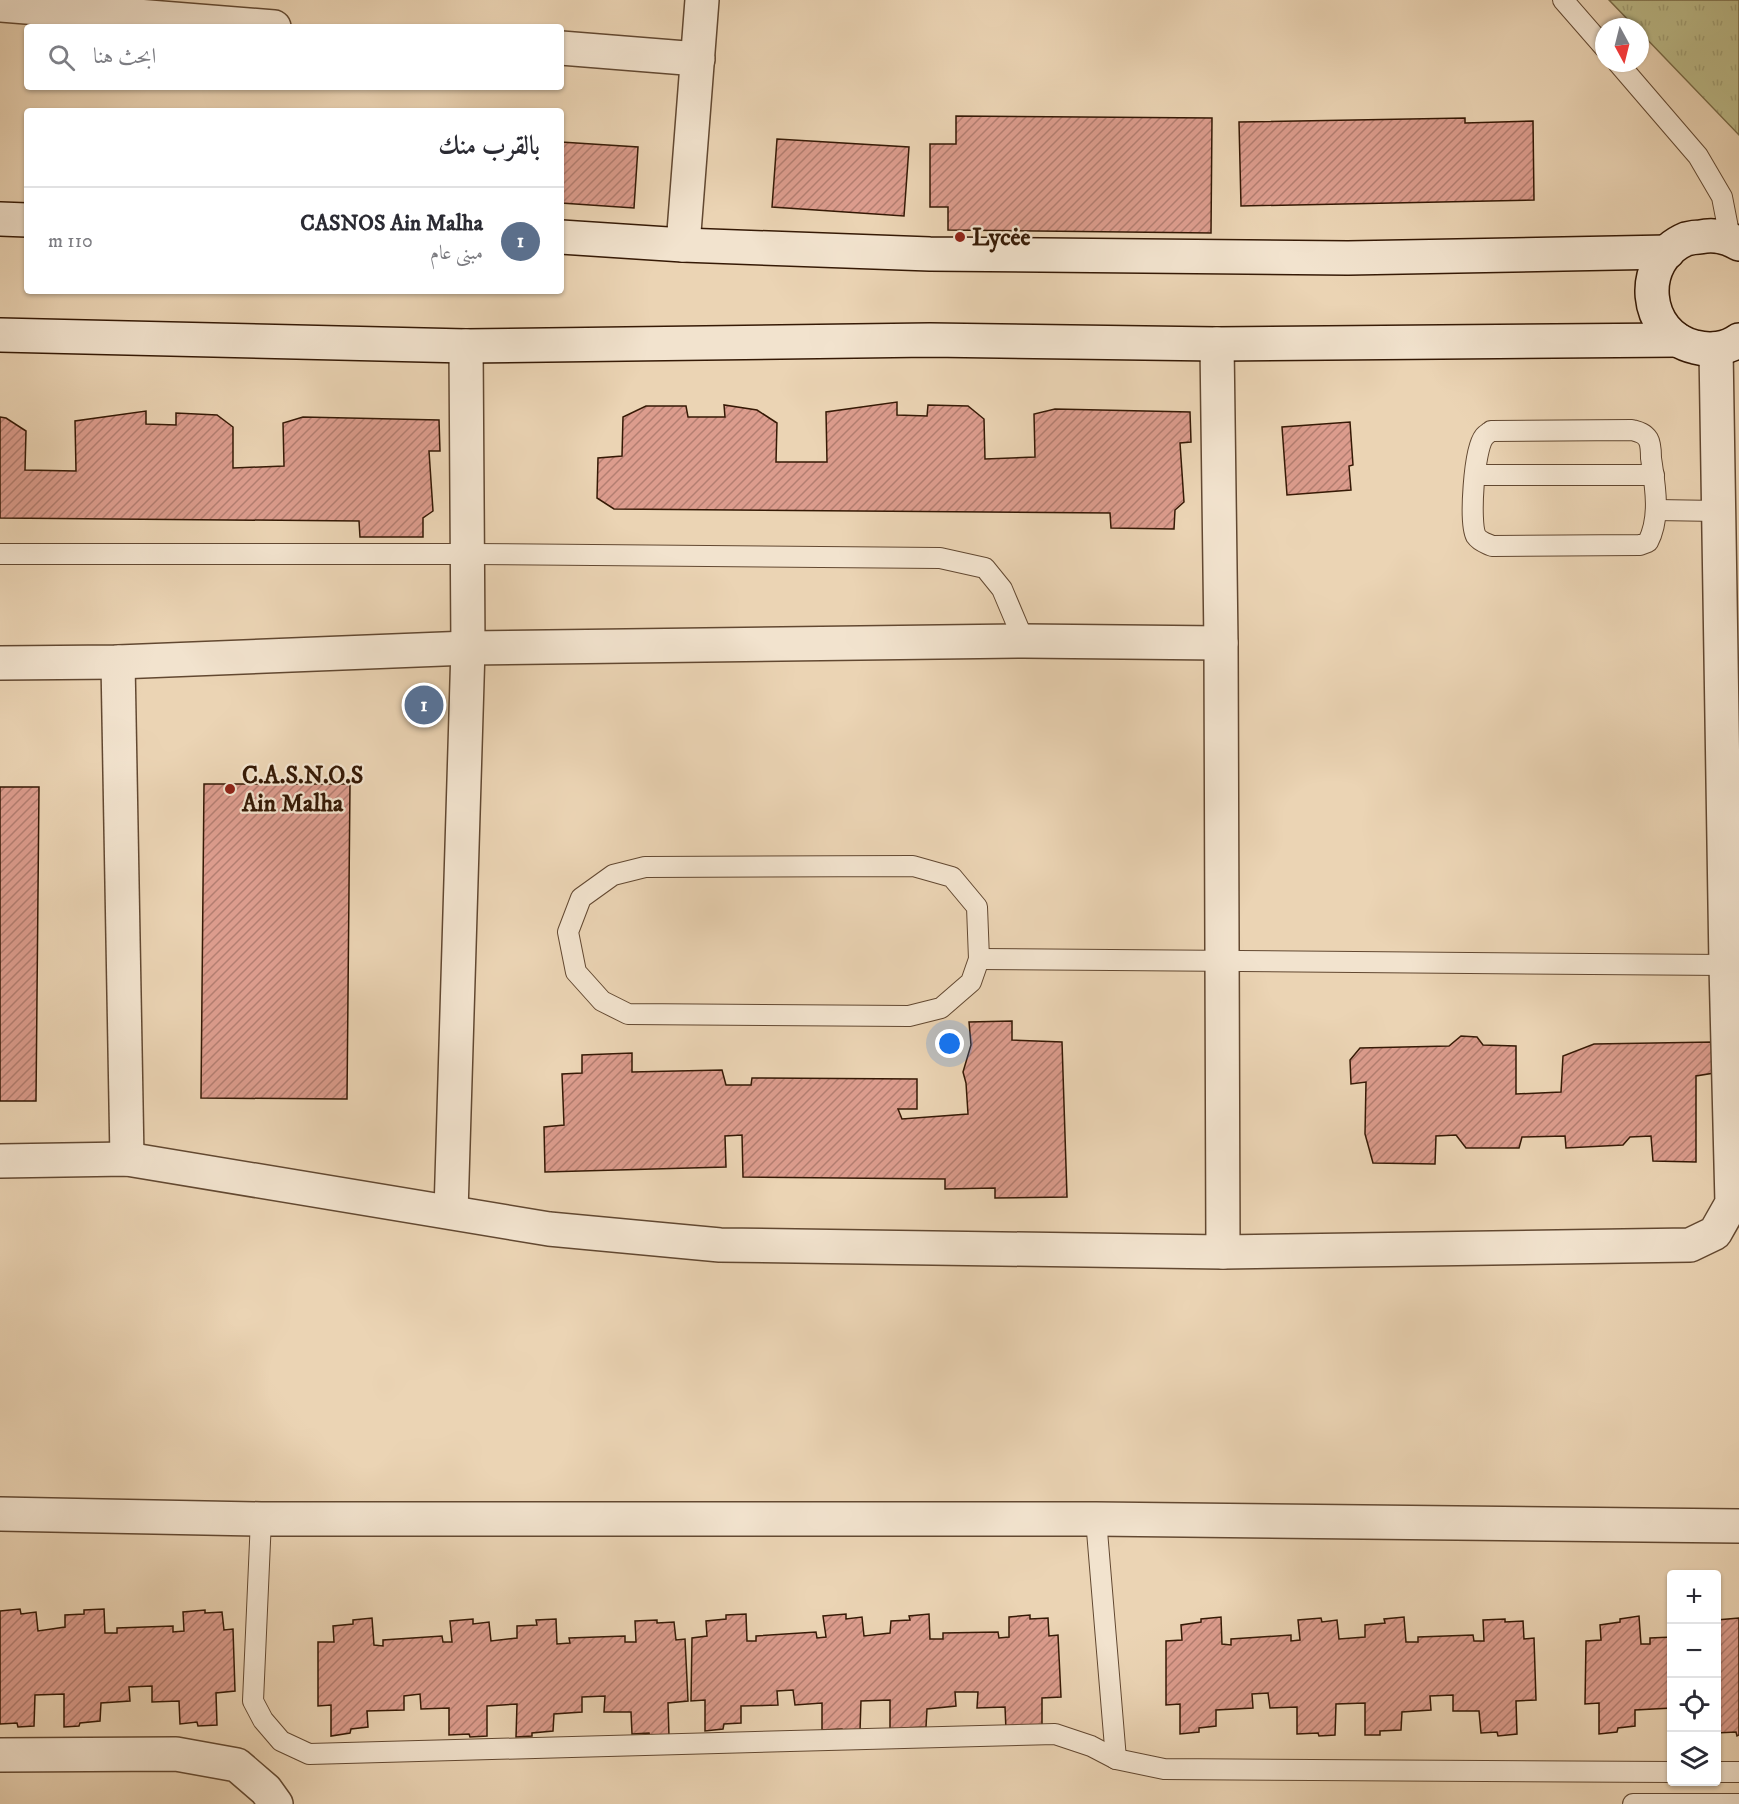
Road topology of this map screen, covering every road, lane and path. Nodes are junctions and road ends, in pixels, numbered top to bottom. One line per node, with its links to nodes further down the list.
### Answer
1 (702, 0): 7 (street)
2 (1563, 0): 5 (lane)
3 (0, 5): 4 (street)
4 (237, 24)
5 (1595, 37)
6 (564, 48): 7 (street)
7 (698, 59): 13 (street)
8 (1626, 72): 12 (lane)
9 (0, 219): 10 (street)
10 (24, 219)
11 (564, 237): 13 (street)
12 (1734, 241): 14 (street)
13 (682, 245): 14 (street)
14 (1668, 252): 16 (street)
15 (0, 335): 19 (street)
16 (1678, 340): 17 (street); 18 (street)
17 (1217, 344): 19 (street); 27 (street)
18 (1728, 345): 23 (street)
19 (466, 346): 25 (street)
20 (1475, 474): 21 (lane); 21 (lane); 22 (lane)
21 (1654, 474): 22 (lane)
22 (1656, 510): 23 (lane)
23 (1718, 510): 33 (street)
24 (0, 554): 25 (lane)
25 (468, 554): 26 (lane); 28 (street)
26 (1024, 641): 27 (street); 28 (street)
27 (1221, 643): 32 (street)
28 (468, 648): 29 (street); 36 (street)
29 (118, 662): 30 (street); 34 (street)
30 (0, 663)
31 (979, 959): 31 (lane); 32 (lane)
32 (1222, 960): 33 (lane); 38 (street)
33 (1726, 965): 37 (street)
34 (127, 1158): 35 (street); 36 (street)
35 (0, 1161)
36 (451, 1212): 38 (street)
37 (1727, 1233): 38 (street)
38 (1223, 1252)
39 (0, 1514): 40 (street)
40 (261, 1520): 41 (street); 44 (lane)
41 (1096, 1520): 42 (street); 44 (lane)
42 (1739, 1526)
43 (0, 1755): 48 (street)
44 (1116, 1759): 45 (lane)
45 (1667, 1772)
46 (1721, 1772): 47 (lane)
47 (1739, 1772)
48 (276, 1804)
49 (1633, 1804): 50 (lane)
50 (1739, 1804)

